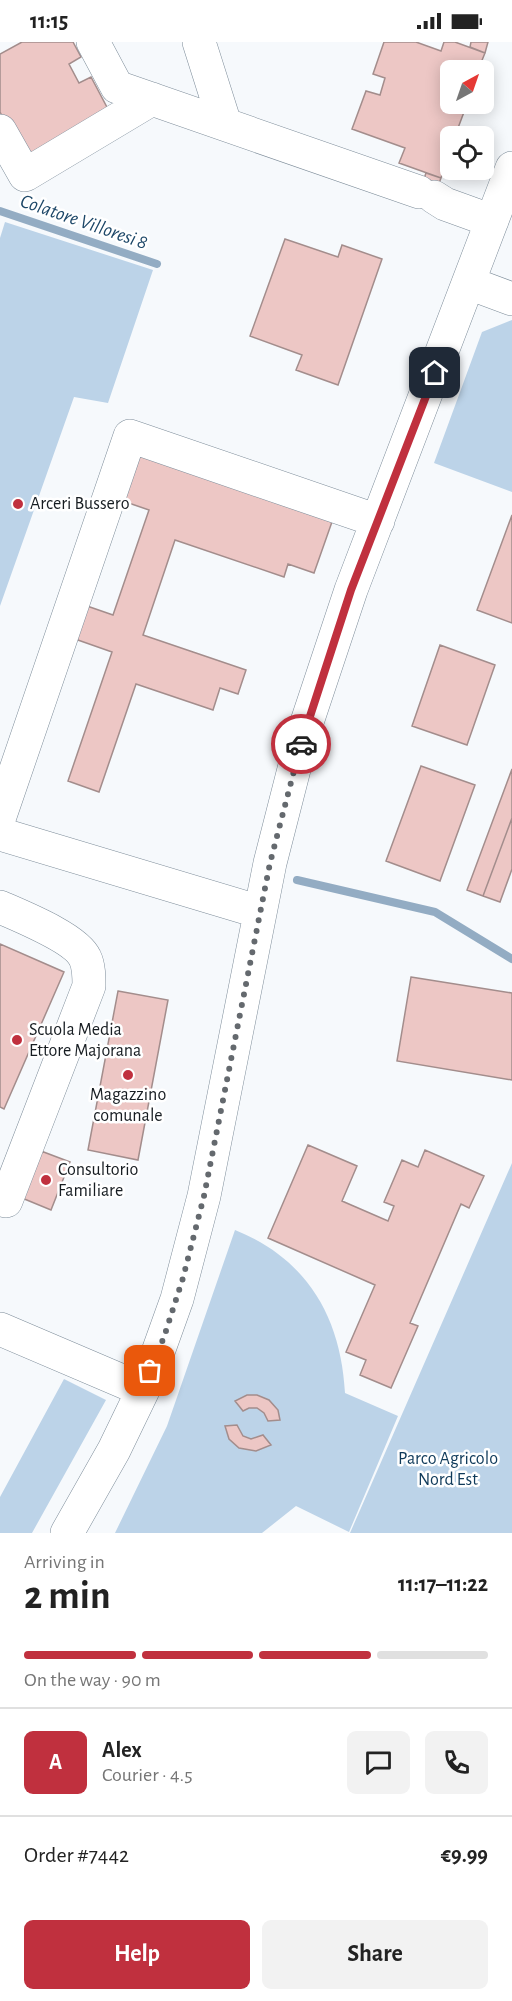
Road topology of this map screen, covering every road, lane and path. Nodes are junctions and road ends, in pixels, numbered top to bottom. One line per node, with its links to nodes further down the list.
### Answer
1 (93, 42): 3 (street)
2 (199, 42): 4 (street)
3 (152, 99): 4 (street); 5 (street)
4 (225, 124): 7 (street)
5 (0, 131)
6 (512, 168): 7 (street)
7 (492, 220): 8 (street)
8 (469, 283): 9 (street); 10 (street)
9 (512, 299)
10 (378, 521): 11 (street); 14 (street)
11 (0, 816)
12 (0, 834): 14 (street)
13 (0, 907): 15 (street)
14 (260, 912): 17 (street)
15 (6, 1201)
16 (0, 1329): 17 (street)
17 (143, 1390): 18 (street)
18 (67, 1533)

